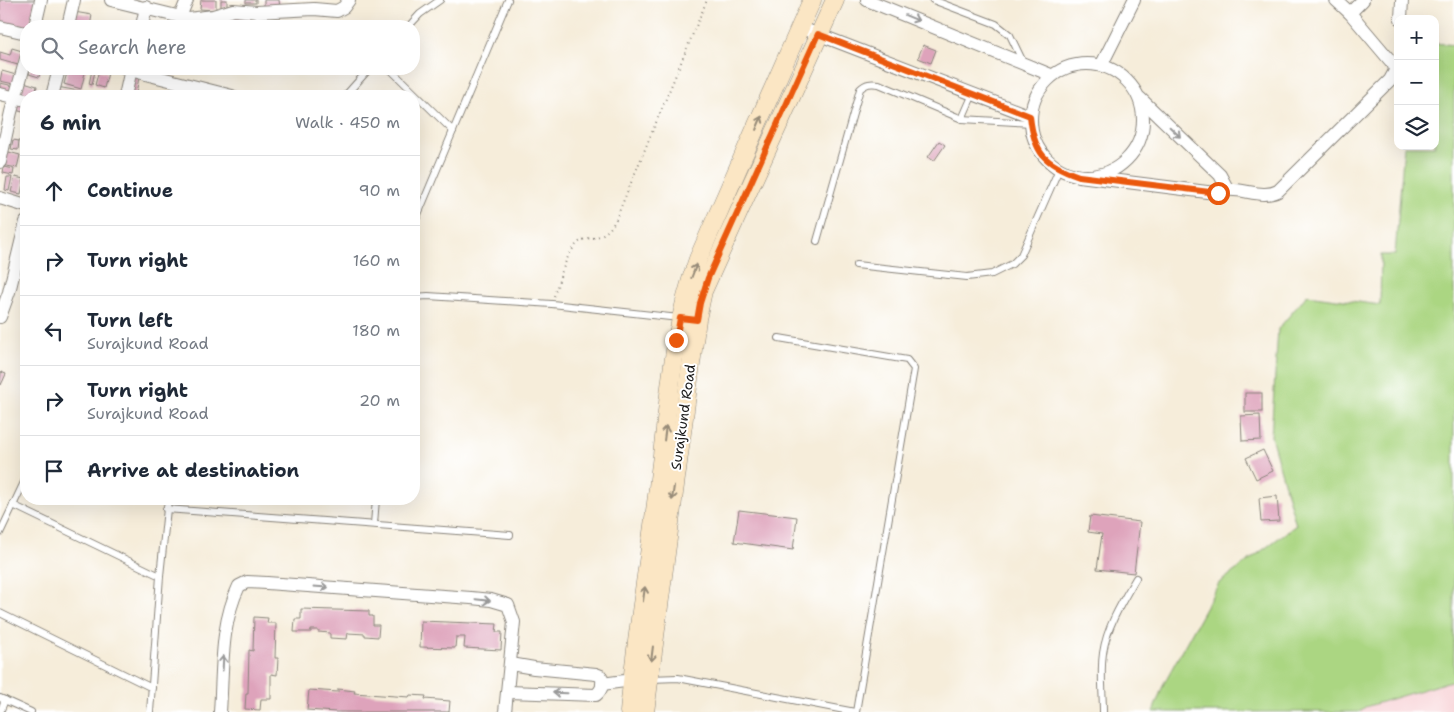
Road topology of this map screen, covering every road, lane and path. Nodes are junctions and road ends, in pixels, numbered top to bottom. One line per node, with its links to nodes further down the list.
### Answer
1 (41, 0): 23 (street)
2 (74, 0): 24 (street)
3 (115, 0): 19 (street)
4 (187, 0): 22 (street)
5 (349, 0): 17 (street)
6 (440, 0): 26 (lane)
7 (508, 0): 56 (lane)
8 (707, 0): 68 (path)
9 (812, 0): 28 (main road, Surajkund Road)
10 (835, 0): 30 (main road, Surajkund Road)
11 (867, 0): 31 (street, one-way to 31)
12 (933, 0): 31 (lane)
13 (1134, 0): 32 (street)
14 (1336, 0): 20 (street)
15 (1363, 0): 20 (street)
16 (1402, 0): 21 (street)
17 (314, 4): 18 (street)
18 (258, 6): 22 (street)
19 (146, 8): 22 (street); 25 (street)
20 (1350, 13): 33 (street)
21 (1401, 15)
22 (180, 17)
23 (36, 20)
24 (69, 20)
25 (143, 20)
26 (414, 20)
27 (0, 27): 29 (street)
28 (799, 27): 30 (street); 70 (main road, Surajkund Road, one-way to 28)
29 (20, 32)
30 (818, 34): 49 (street); 70 (main road, Surajkund Road)
31 (1023, 62): 41 (street)
32 (1102, 64): 41 (street); 50 (street)
33 (1394, 65)
34 (1394, 74): 60 (street)
35 (24, 75): 42 (street)
36 (57, 75): 43 (street)
37 (128, 75): 44 (street)
38 (152, 75): 45 (street)
39 (364, 75): 46 (lane)
40 (396, 75): 47 (lane)
41 (1051, 75): 55 (street)
42 (22, 90)
43 (54, 90)
44 (125, 90)
45 (209, 90)
46 (351, 90)
47 (411, 90)
48 (0, 94): 51 (street)
49 (972, 94): 54 (lane); 55 (street)
50 (1140, 98): 59 (street); 60 (street, one-way to 60)
51 (20, 99)
52 (420, 99): 56 (lane)
53 (20, 102): 57 (street)
54 (962, 119): 55 (lane); 64 (lane)
55 (1030, 120): 58 (street)
56 (453, 131): 63 (lane)
57 (0, 162)
58 (1059, 169): 59 (street); 66 (lane)
59 (1079, 176): 60 (street)
60 (1228, 190)
61 (0, 198): 62 (street)
62 (20, 204)
63 (420, 210)
64 (817, 241)
65 (20, 248): 69 (street)
66 (856, 265)
67 (420, 297): 68 (lane)
68 (552, 304): 70 (lane)
69 (1, 313)
70 (689, 319): 84 (main road, Surajkund Road)
71 (780, 338): 96 (lane)
72 (20, 490): 73 (lane)
73 (13, 505): 78 (lane); 80 (lane)
74 (167, 505): 76 (lane)
75 (376, 505): 77 (lane)
76 (166, 509): 77 (lane); 80 (lane)
77 (374, 524): 79 (lane)
78 (0, 533)
79 (510, 535)
80 (160, 576): 86 (lane)
81 (1136, 578): 97 (lane)
82 (0, 614): 86 (lane)
83 (511, 664): 85 (street); 87 (street); 92 (street, one-way to 83)
84 (641, 679): 85 (street); 94 (main road, Surajkund Road); 95 (main road, Surajkund Road); 96 (lane)
85 (602, 684): 87 (street, one-way to 87)
86 (152, 688): 91 (lane)
87 (508, 692): 93 (street)
88 (3, 699): 89 (lane); 90 (lane)
89 (0, 712)
90 (31, 712)
91 (150, 712)
92 (220, 712)
93 (506, 712)
94 (629, 712)
95 (645, 712)
96 (856, 712)
97 (1104, 712)

